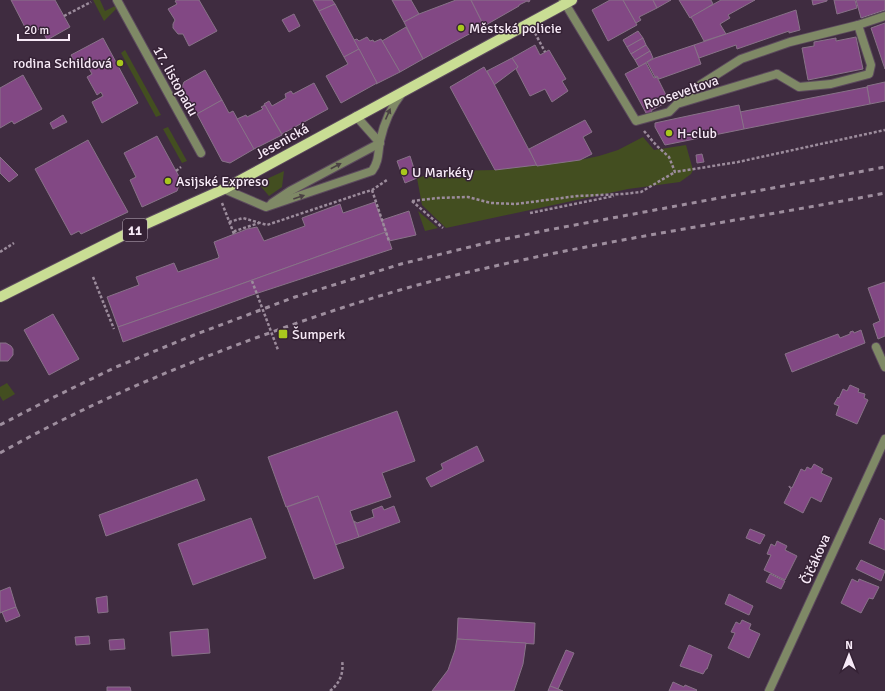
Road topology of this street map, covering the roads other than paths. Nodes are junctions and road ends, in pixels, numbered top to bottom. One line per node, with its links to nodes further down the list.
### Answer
1 (117, 0): 9 (street, 17. listopadu)
2 (567, 1): 5 (main road, Jesenická / 11); 6 (street, Rooseveltova)
3 (885, 16): 4 (street)
4 (858, 25): 6 (street); 6 (street, Rooseveltova)
5 (405, 90): 7 (main road, Jesenická / 11); 8 (street, one-way to 5)
6 (677, 104)
7 (356, 116): 8 (street); 10 (main road, Jesenická / 11)
8 (380, 143): 11 (street, one-way to 8); 11 (street, one-way to 8)
9 (201, 153)
10 (224, 189): 11 (street); 12 (main road, Jesenická / 11)
11 (266, 207)
12 (0, 297)
13 (876, 347): 14 (street)
14 (885, 367)
15 (885, 439): 16 (street, Čičákova)
16 (769, 691)

